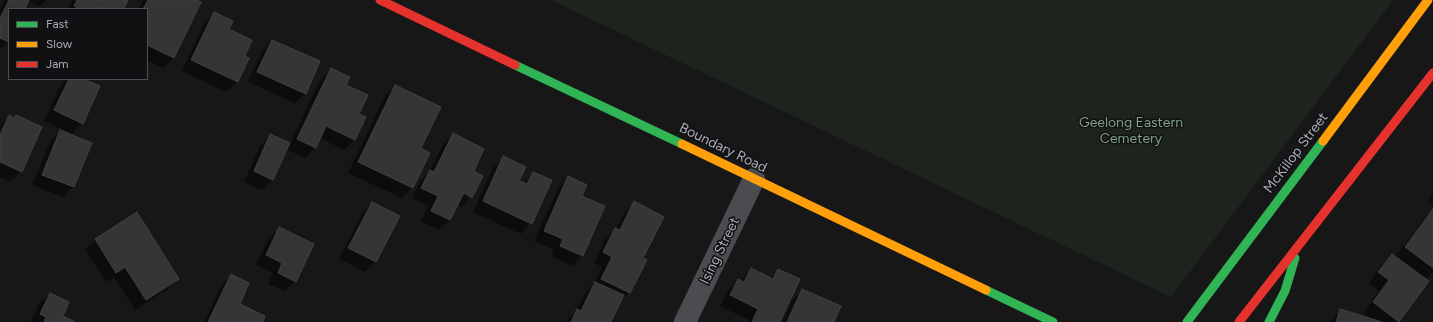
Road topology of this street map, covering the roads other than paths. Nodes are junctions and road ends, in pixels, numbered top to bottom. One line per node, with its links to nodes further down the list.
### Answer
1 (380, 0): 4 (main road, Boundary Road)
2 (1428, 0): 8 (main road, McKillop Street)
3 (1433, 73): 5 (main road)
4 (754, 179): 6 (street, Ising Street); 7 (main road, Boundary Road)
5 (1298, 247): 9 (main road); 10 (main road)
6 (685, 322)
7 (1053, 322)
8 (1187, 322)
9 (1239, 322)
10 (1269, 322)

